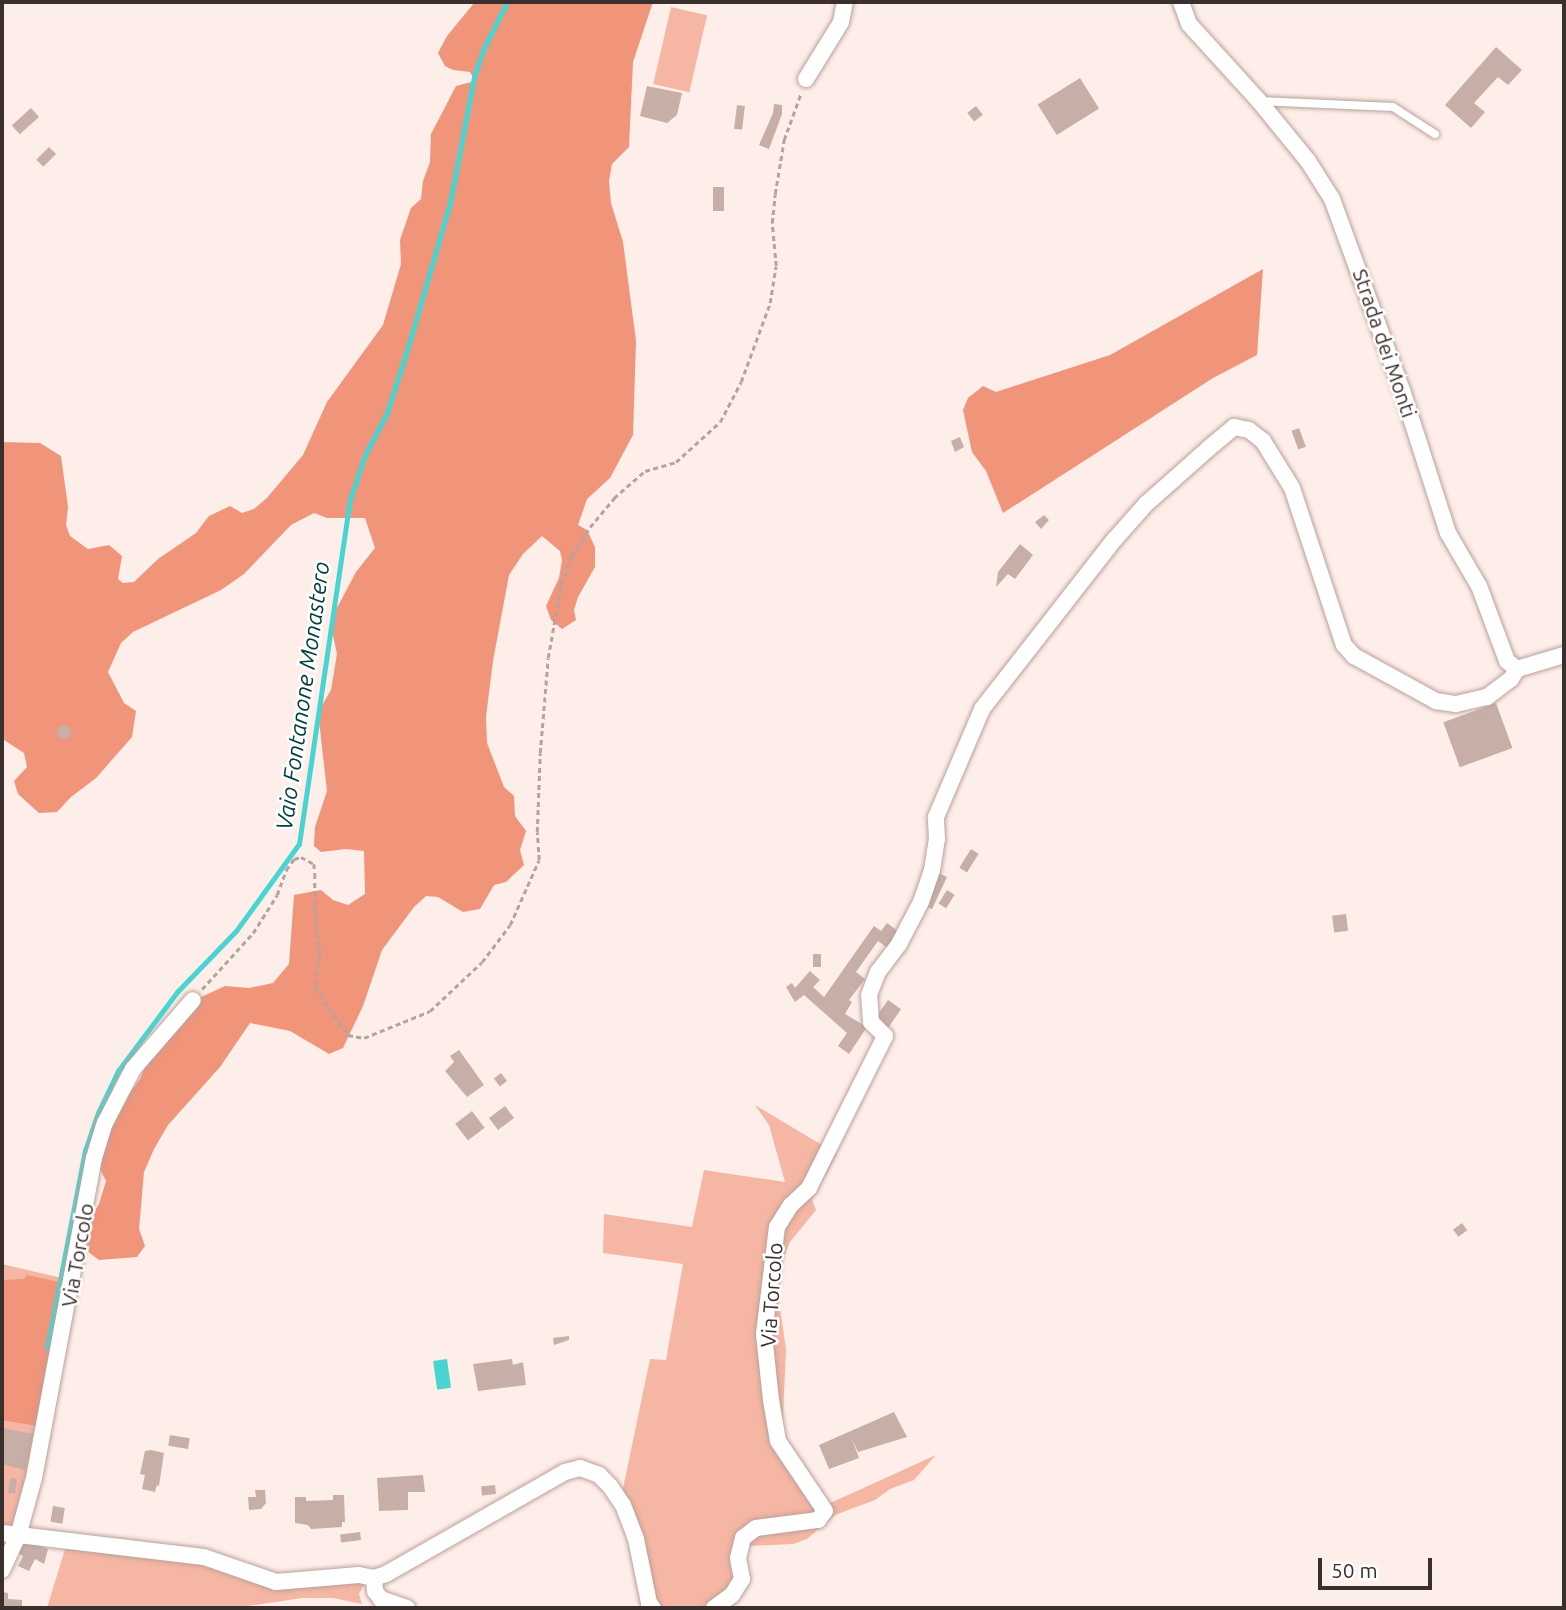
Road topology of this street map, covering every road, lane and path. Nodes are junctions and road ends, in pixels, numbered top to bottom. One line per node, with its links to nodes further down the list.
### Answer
1 (845, 2): 3 (street)
2 (1181, 2): 4 (street, Strada dei Monti)
3 (806, 79): 8 (path)
4 (1259, 101): 5 (lane); 7 (street, Strada dei Monti)
5 (1435, 134)
6 (1564, 655): 7 (street)
7 (1517, 669): 16 (street, Via Torcolo)
8 (192, 1000): 10 (street, Via Torcolo)
9 (2, 1533): 10 (street)
10 (18, 1536): 11 (street, Via Torcolo); 12 (street)
11 (2, 1570)
12 (374, 1578): 13 (street); 15 (street)
13 (390, 1606): 14 (street)
14 (407, 1608)
15 (653, 1608)
16 (714, 1608)

